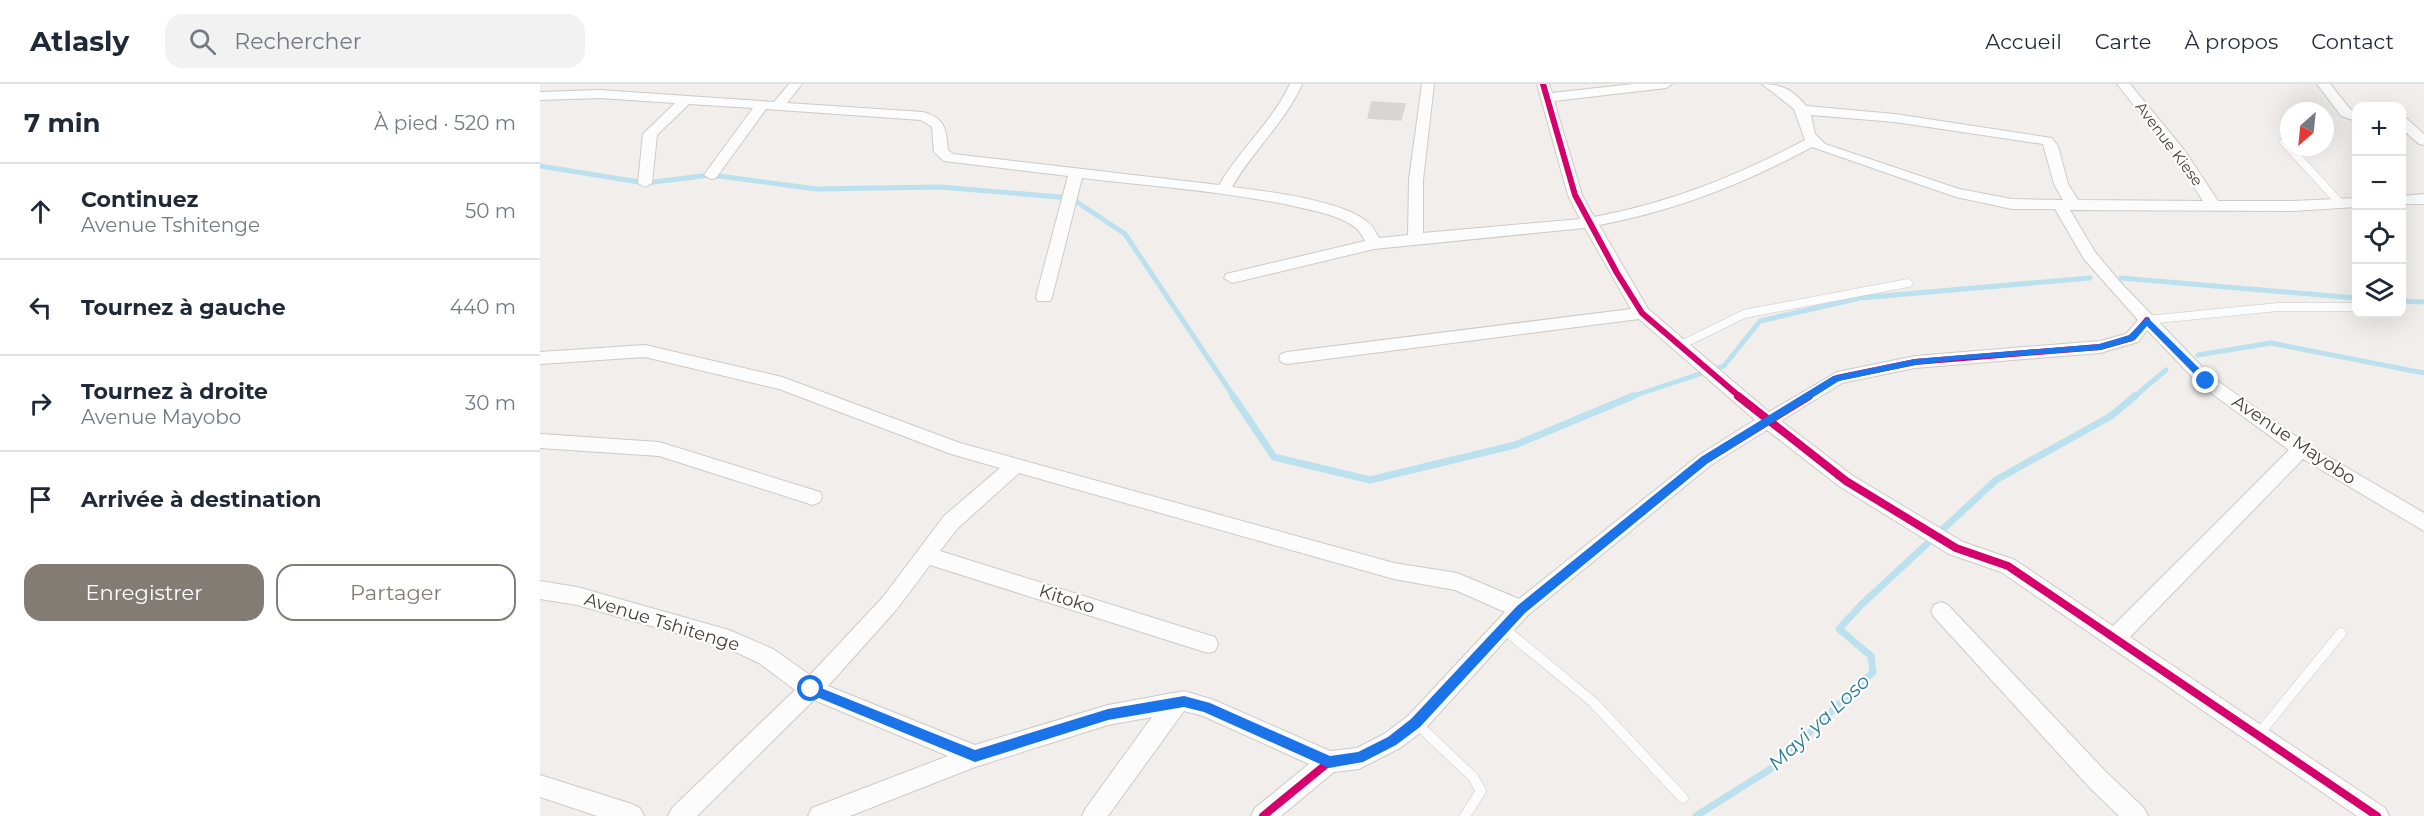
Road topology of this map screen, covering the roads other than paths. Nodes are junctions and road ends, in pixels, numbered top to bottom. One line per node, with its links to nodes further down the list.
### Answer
1 (796, 84): 12 (street)
2 (1296, 84): 22 (street)
3 (1428, 84): 30 (street)
4 (1666, 84): 8 (street)
5 (1768, 84): 13 (street)
6 (2123, 84): 28 (street, Avenue Kiese)
7 (2323, 84): 14 (street)
8 (1545, 91): 29 (street)
9 (540, 96): 10 (street)
10 (686, 100): 11 (street); 21 (street)
11 (762, 105): 12 (street); 20 (street)
12 (777, 106): 19 (street)
13 (1802, 110): 17 (street); 27 (street, Avenue Mayobo)
14 (2352, 115)
15 (2406, 125): 16 (street)
16 (2424, 141)
17 (1811, 142): 27 (street); 29 (street)
18 (2298, 156): 26 (lane)
19 (1076, 174): 22 (street); 34 (street)
20 (711, 175)
21 (645, 183)
22 (1223, 190): 31 (street)
23 (2424, 199): 24 (street)
24 (2406, 200)
25 (2352, 202): 26 (street)
26 (2340, 203): 28 (street)
27 (2067, 206): 28 (street); 37 (street, Avenue Mayobo)
28 (2213, 206)
29 (1590, 223): 30 (street); 36 (street)
30 (1415, 240): 31 (street)
31 (1374, 244): 32 (street)
32 (1232, 278)
33 (1908, 283): 38 (lane)
34 (1044, 297)
35 (2352, 307): 37 (lane)
36 (1642, 313): 38 (street); 40 (street)
37 (2147, 320): 41 (street); 43 (street, Avenue Mayobo)
38 (1679, 346): 41 (street)
39 (540, 358): 44 (street)
40 (1287, 358)
41 (1768, 421): 49 (street); 53 (street)
42 (540, 441): 45 (street)
43 (2301, 449): 46 (street, Avenue Mayobo); 53 (street)
44 (1016, 465): 47 (street); 49 (street)
45 (813, 497)
46 (2424, 523)
47 (925, 555): 54 (street, Kitoko); 55 (street)
48 (540, 590): 55 (street, Avenue Tshitenge)
49 (1521, 609): 51 (street)
50 (1941, 611): 69 (street)
51 (1503, 628): 57 (street); 62 (lane)
52 (2341, 633): 58 (lane)
53 (2115, 638): 58 (street)
54 (1209, 644)
55 (811, 689): 59 (street, Avenue Tshitenge); 64 (street)
56 (1176, 702): 59 (street); 60 (street); 66 (street)
57 (1416, 723): 60 (street); 68 (lane)
58 (2258, 735): 70 (street)
59 (975, 756): 65 (street)
60 (1329, 762): 67 (street)
61 (543, 791): 63 (street)
62 (1683, 798)
63 (632, 816)
64 (680, 816)
65 (820, 816)
66 (1094, 816)
67 (1263, 816)
68 (1465, 816)
69 (2136, 816)
70 (2377, 816)

